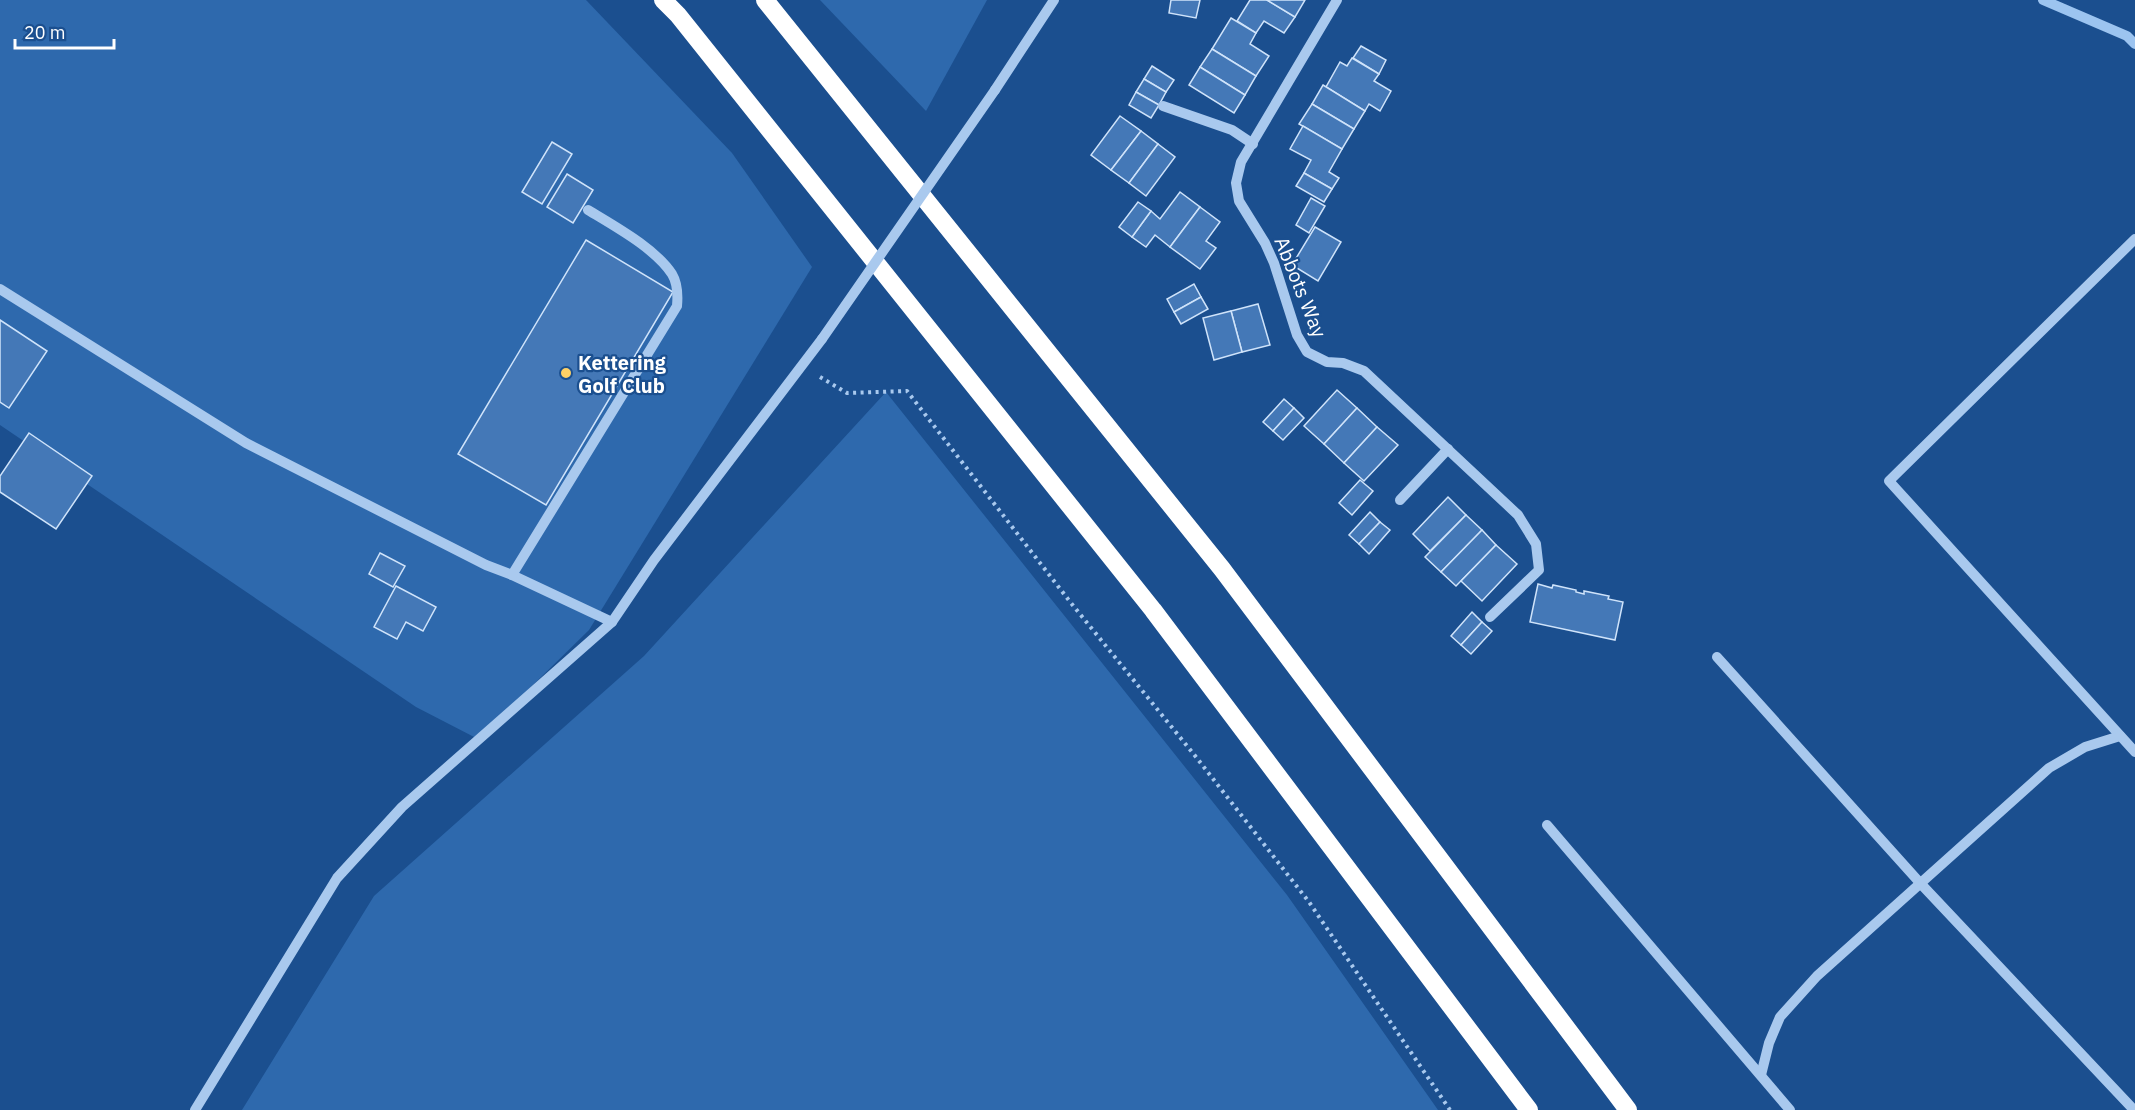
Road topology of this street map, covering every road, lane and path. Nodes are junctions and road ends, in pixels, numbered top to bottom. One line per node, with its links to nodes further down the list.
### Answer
1 (663, 0): 24 (highway)
2 (765, 0): 25 (highway)
3 (1054, 0): 15 (street, bridge)
4 (1337, 0): 6 (street, Abbots Way)
5 (1163, 106): 6 (street)
6 (1253, 144): 11 (street, Abbots Way)
7 (588, 210): 13 (street)
8 (2135, 239): 17 (street)
9 (0, 289): 13 (street)
10 (830, 383): 23 (path)
11 (1448, 449): 12 (street); 14 (street, Abbots Way)
12 (1400, 500)
13 (512, 575): 15 (street)
14 (1490, 617)
15 (612, 622): 22 (street)
16 (1717, 657): 20 (street)
17 (2120, 736): 18 (street); 20 (street)
18 (2135, 752)
19 (1547, 825): 21 (street)
20 (1921, 884): 21 (street); 27 (street)
21 (1761, 1075): 26 (street)
22 (195, 1110)
23 (1450, 1110)
24 (1529, 1110)
25 (1628, 1110)
26 (1790, 1110)
27 (2134, 1110)

